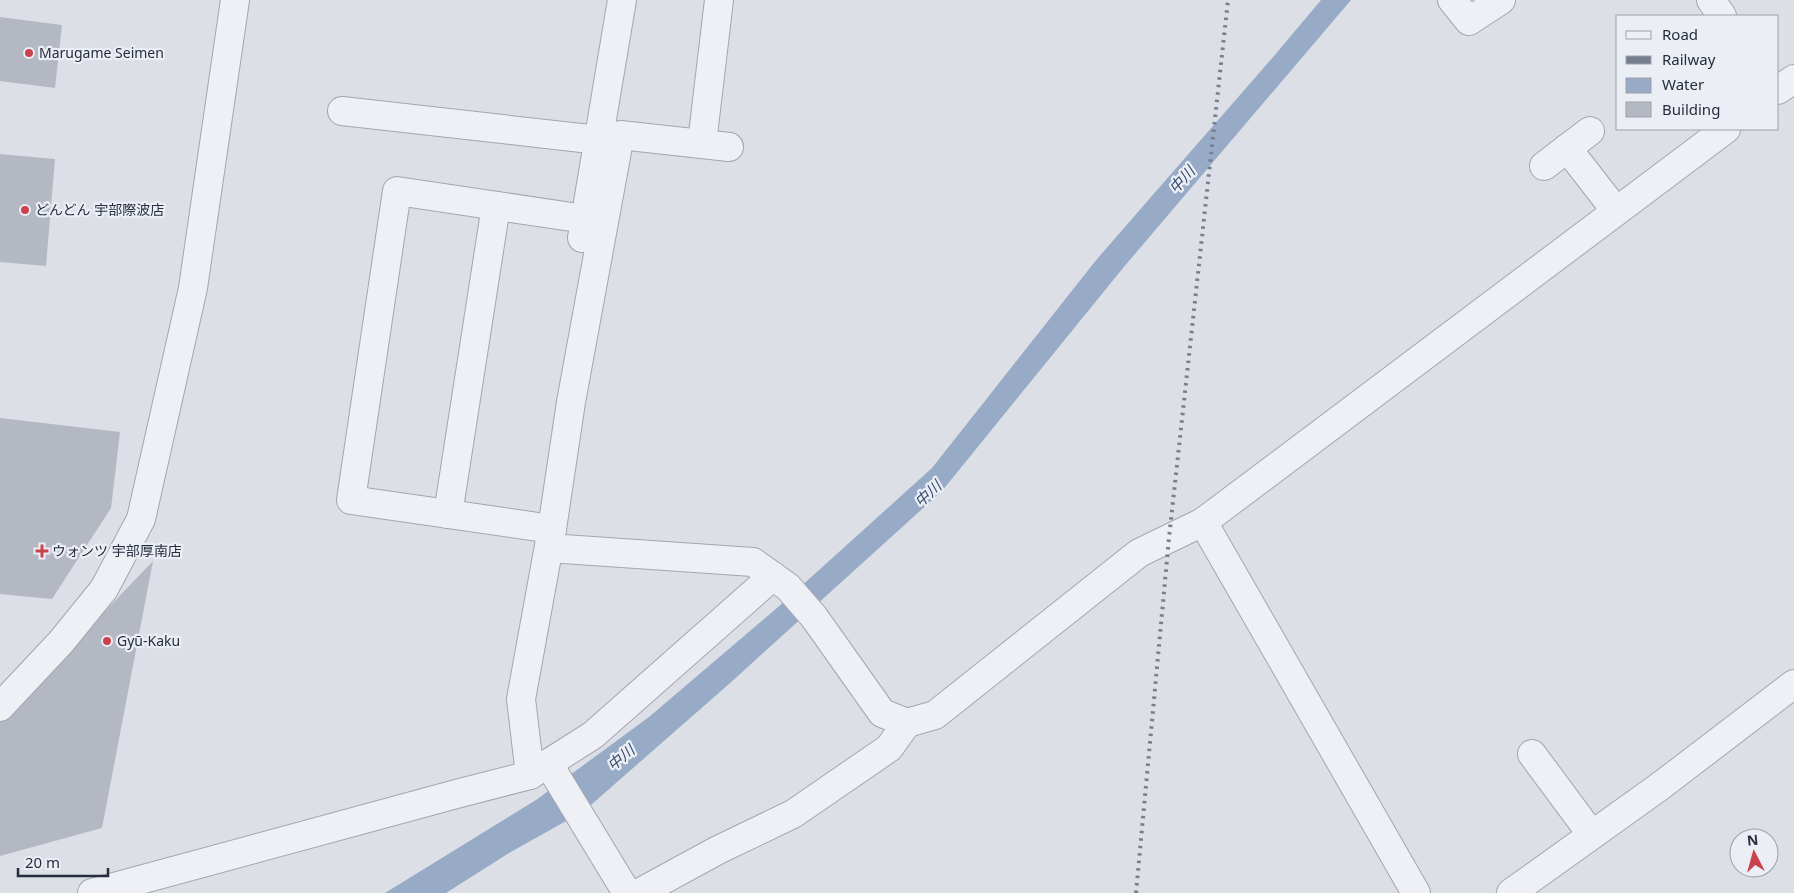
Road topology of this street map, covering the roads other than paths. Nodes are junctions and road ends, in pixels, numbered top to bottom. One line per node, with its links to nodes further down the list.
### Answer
1 (235, 0): 25 (street)
2 (622, 0): 13 (street)
3 (719, 0): 22 (street)
4 (1452, 0): 5 (street)
5 (1500, 0)
6 (1711, 0): 7 (street)
7 (1721, 15)
8 (1794, 79): 9 (street)
9 (1779, 89)
10 (342, 111): 13 (street)
11 (1725, 130): 17 (street)
12 (1590, 131): 14 (street)
13 (599, 140): 18 (street)
14 (1567, 148): 15 (street); 17 (street)
15 (1544, 166)
16 (496, 206): 18 (street); 20 (street); 20 (street)
17 (1616, 211): 21 (street)
18 (585, 219): 19 (street)
19 (540, 504)
20 (448, 514): 22 (street)
21 (1204, 522): 26 (street); 33 (street)
22 (550, 538): 23 (street); 28 (street)
23 (780, 582): 26 (street); 28 (street)
24 (1794, 684): 29 (street)
25 (0, 707)
26 (907, 723): 32 (street)
27 (1532, 754): 29 (street)
28 (544, 770): 30 (street); 31 (street)
29 (1592, 835): 34 (street)
30 (92, 893)
31 (627, 893)
32 (639, 893)
33 (1416, 893)
34 (1511, 893)

